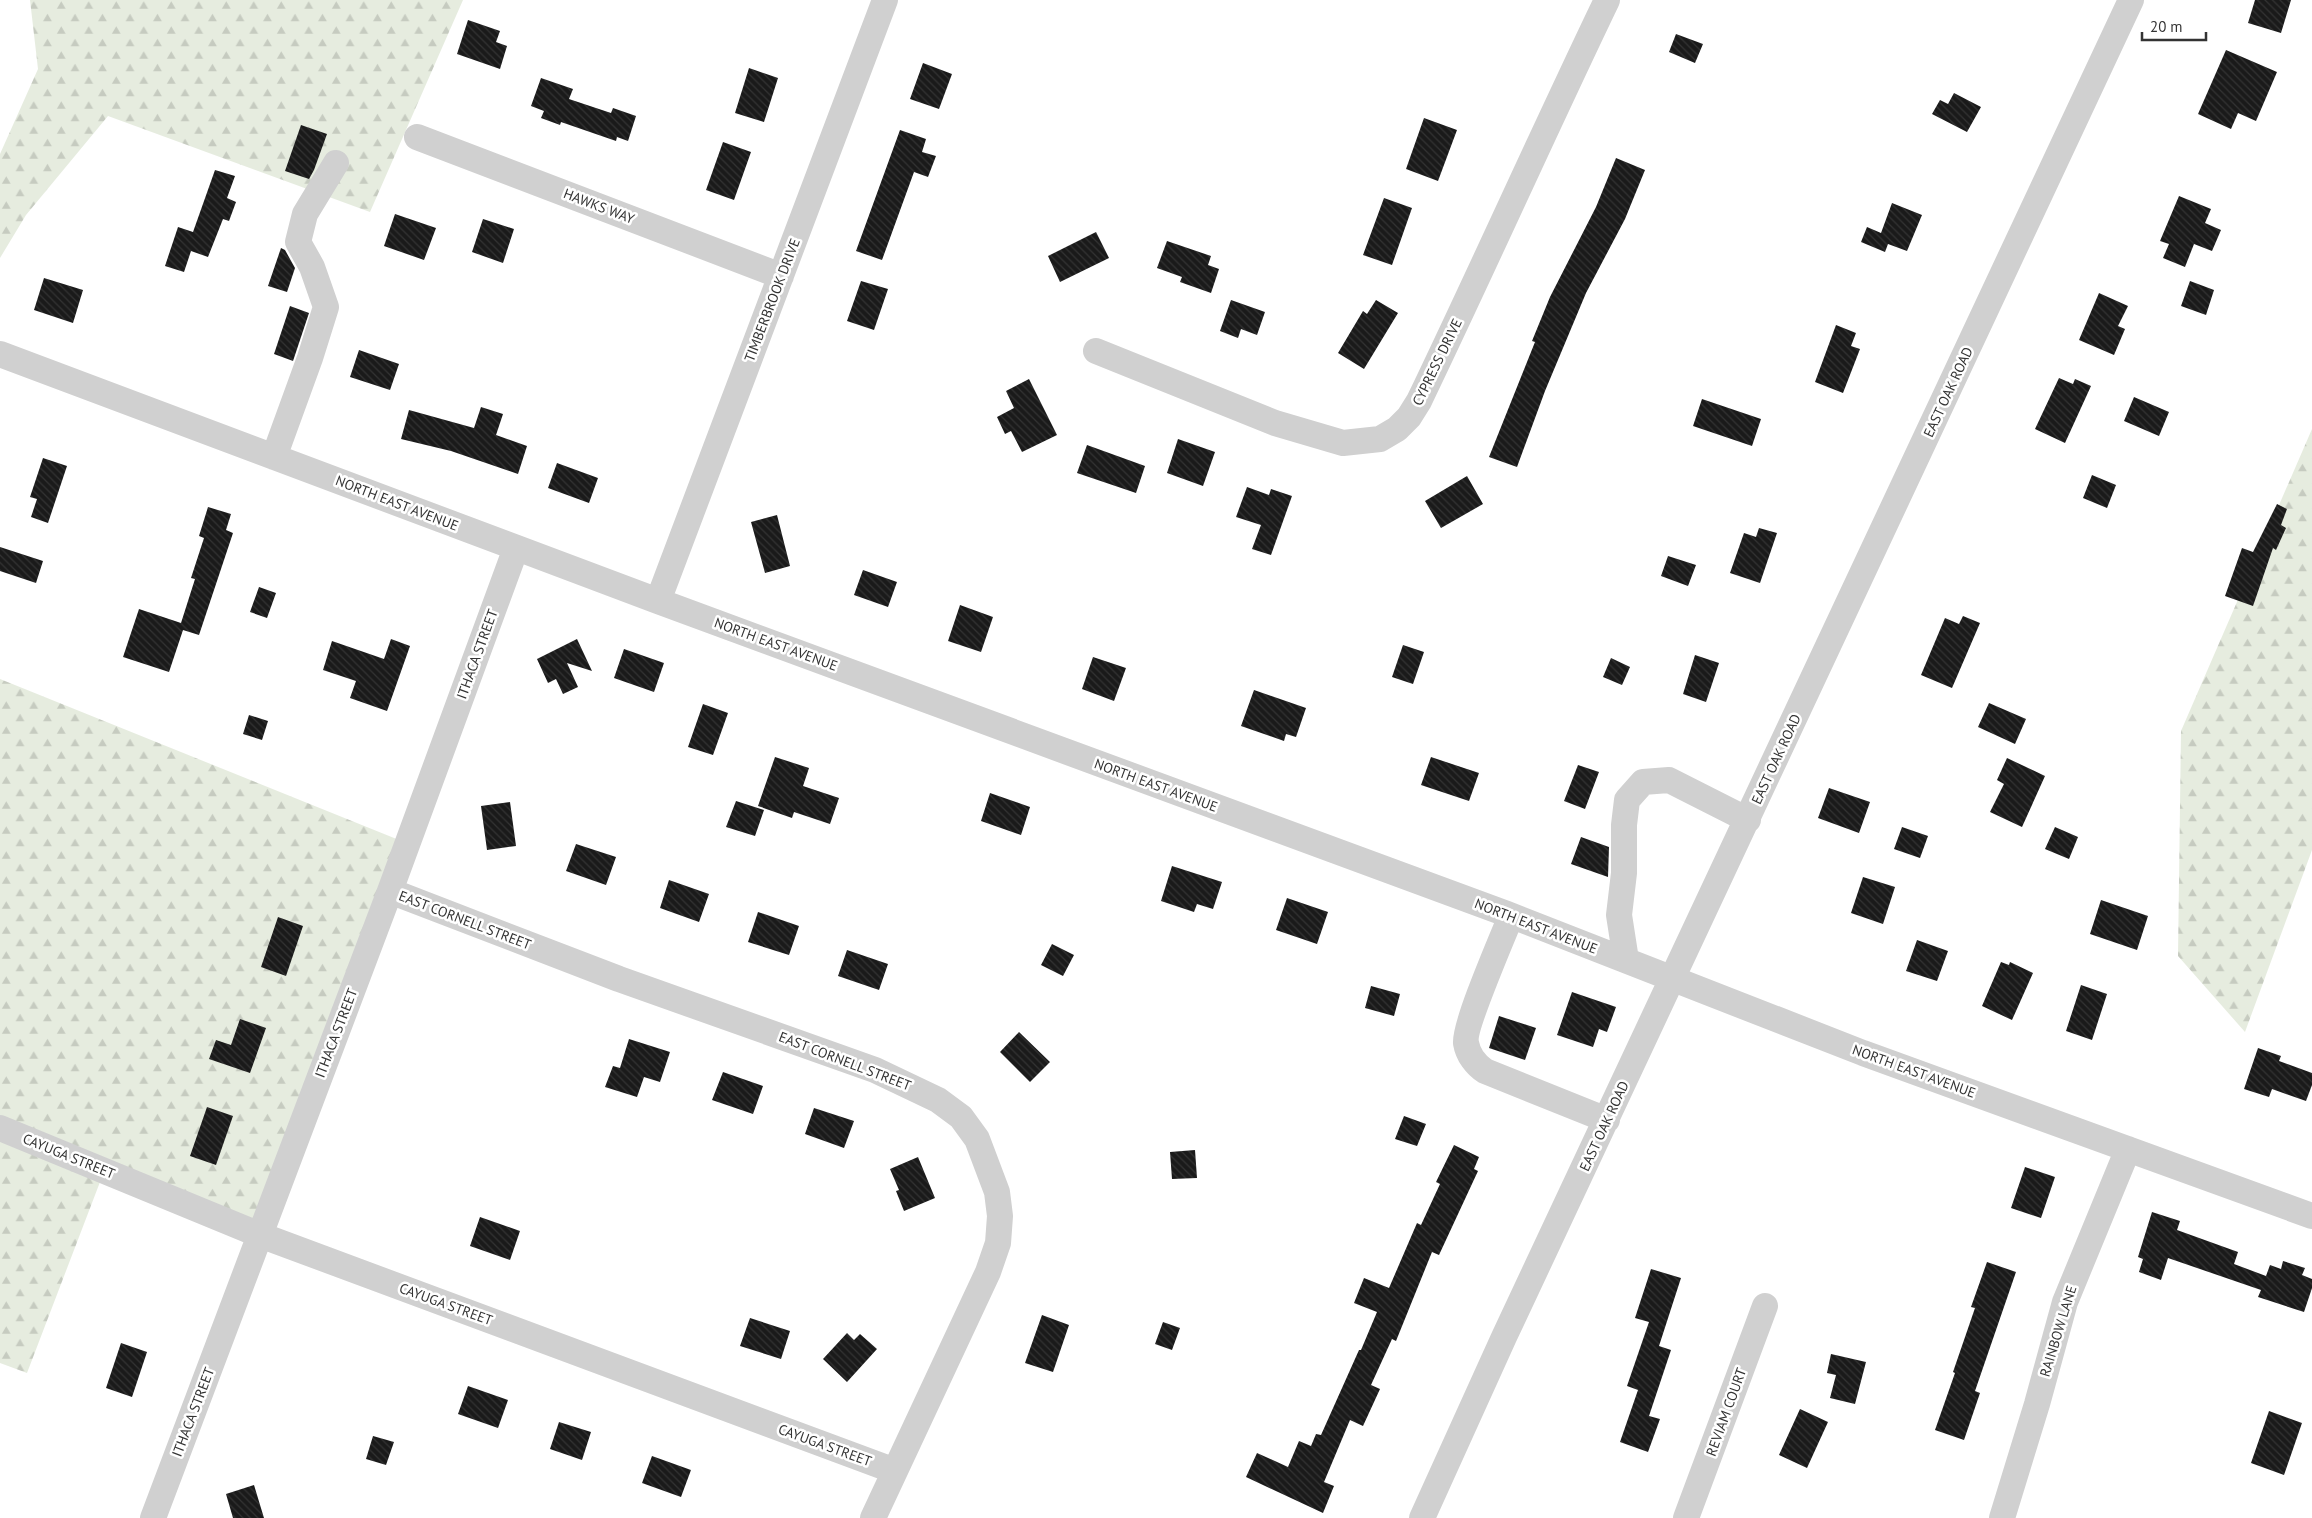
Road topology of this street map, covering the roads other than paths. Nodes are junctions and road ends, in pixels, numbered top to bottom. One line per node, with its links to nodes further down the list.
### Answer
1 (885, 0): 6 (street, TIMBERBROOK DRIVE)
2 (1607, 0): 7 (street, CYPRESS DRIVE)
3 (2131, 0): 12 (street, EAST OAK ROAD)
4 (416, 137): 6 (street, HAWKS WAY)
5 (336, 163): 9 (street)
6 (781, 276): 11 (street, TIMBERBROOK DRIVE)
7 (1096, 351)
8 (0, 354): 9 (street, NORTH EAST AVENUE)
9 (274, 457): 10 (street, NORTH EAST AVENUE)
10 (516, 548): 11 (street, NORTH EAST AVENUE); 13 (street, ITHACA STREET)
11 (658, 601): 14 (street, NORTH EAST AVENUE)
12 (1748, 820): 15 (street); 16 (street, EAST OAK ROAD)
13 (390, 891): 21 (street, ITHACA STREET); 23 (street, EAST CORNELL STREET)
14 (1511, 916): 15 (street, NORTH EAST AVENUE); 17 (street)
15 (1626, 960): 16 (street, NORTH EAST AVENUE)
16 (1673, 979): 17 (street, EAST OAK ROAD); 19 (street, NORTH EAST AVENUE)
17 (1607, 1120): 26 (street, EAST OAK ROAD)
18 (0, 1128): 21 (street, CAYUGA STREET)
19 (2128, 1149): 20 (street, NORTH EAST AVENUE); 28 (street, RAINBOW LANE)
20 (2312, 1216)
21 (260, 1235): 23 (street, CAYUGA STREET); 24 (street, ITHACA STREET)
22 (1765, 1306): 27 (street, REVIAM COURT)
23 (895, 1471): 25 (street, EAST CORNELL STREET)
24 (153, 1518)
25 (873, 1518)
26 (1422, 1518)
27 (1686, 1518)
28 (2002, 1518)

